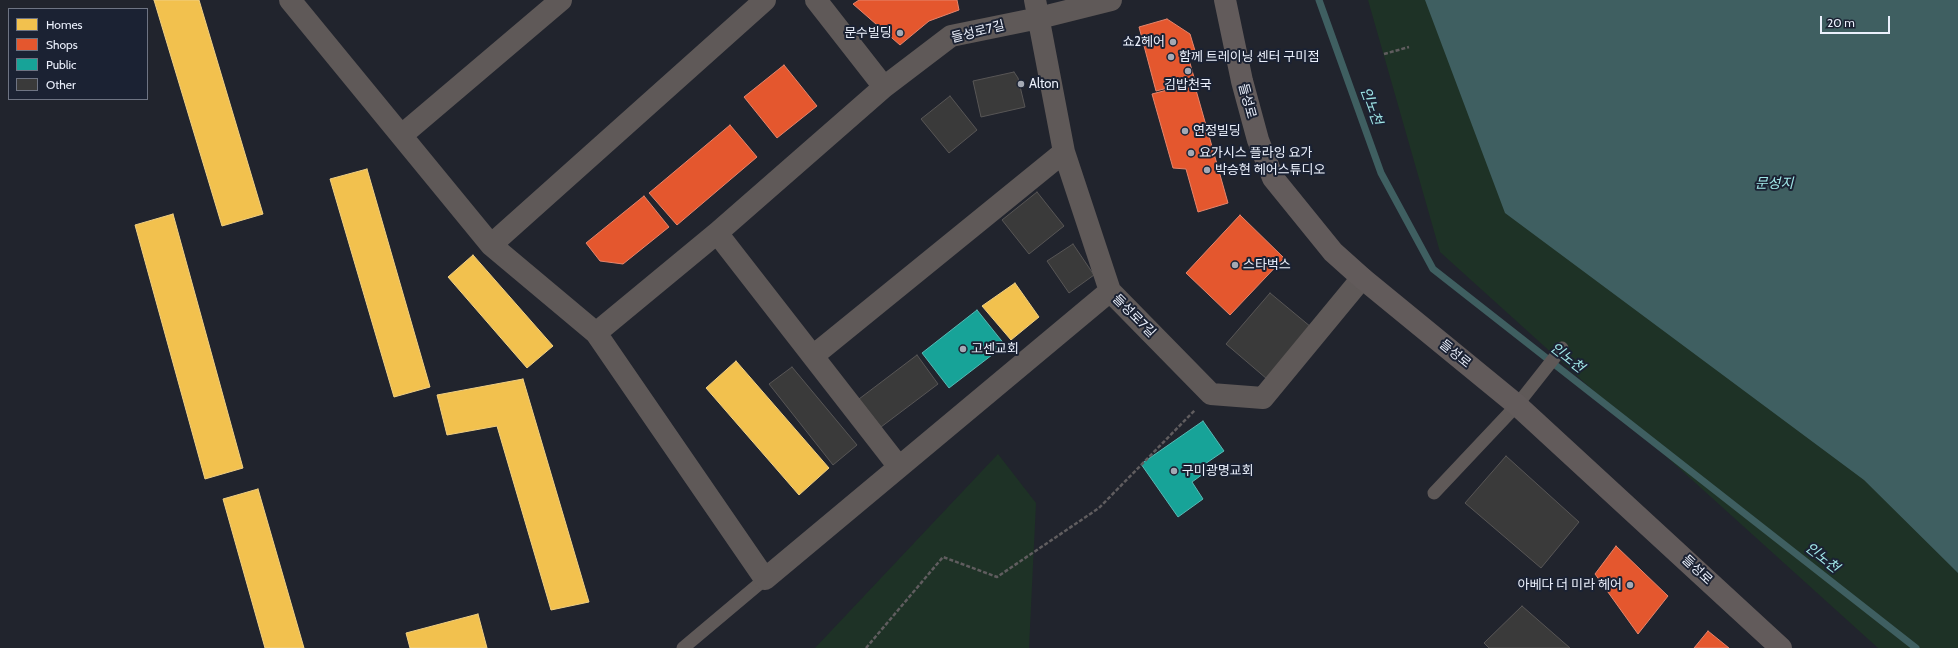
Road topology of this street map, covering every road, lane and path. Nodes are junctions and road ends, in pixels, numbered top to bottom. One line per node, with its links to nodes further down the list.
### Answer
1 (290, 0): 11 (street)
2 (561, 0): 11 (street)
3 (765, 0): 14 (street)
4 (816, 0): 10 (street)
5 (1111, 0): 7 (street, 들성로7길)
6 (1225, 0): 15 (street, 들성로)
7 (1037, 9): 10 (street, 들성로7길); 12 (street, 들성로7길)
8 (1409, 47): 9 (path)
9 (1384, 54)
10 (884, 87): 13 (street, 들성로7길)
11 (402, 136): 14 (street)
12 (1064, 152): 16 (street, 들성로7길); 19 (street)
13 (717, 233): 17 (street, 들성로7길); 19 (street)
14 (492, 245): 17 (street)
15 (1362, 278): 20 (street); 21 (street, 들성로)
16 (1110, 291): 20 (street, 들성로7길); 22 (street)
17 (596, 333): 24 (street)
18 (1562, 348): 21 (lane)
19 (813, 356): 22 (street)
20 (1211, 394): 26 (path)
21 (1517, 405): 23 (lane); 27 (street, 들성로)
22 (899, 467): 24 (street)
23 (1434, 493)
24 (765, 579): 25 (lane)
25 (683, 648)
26 (866, 648)
27 (1781, 648)

